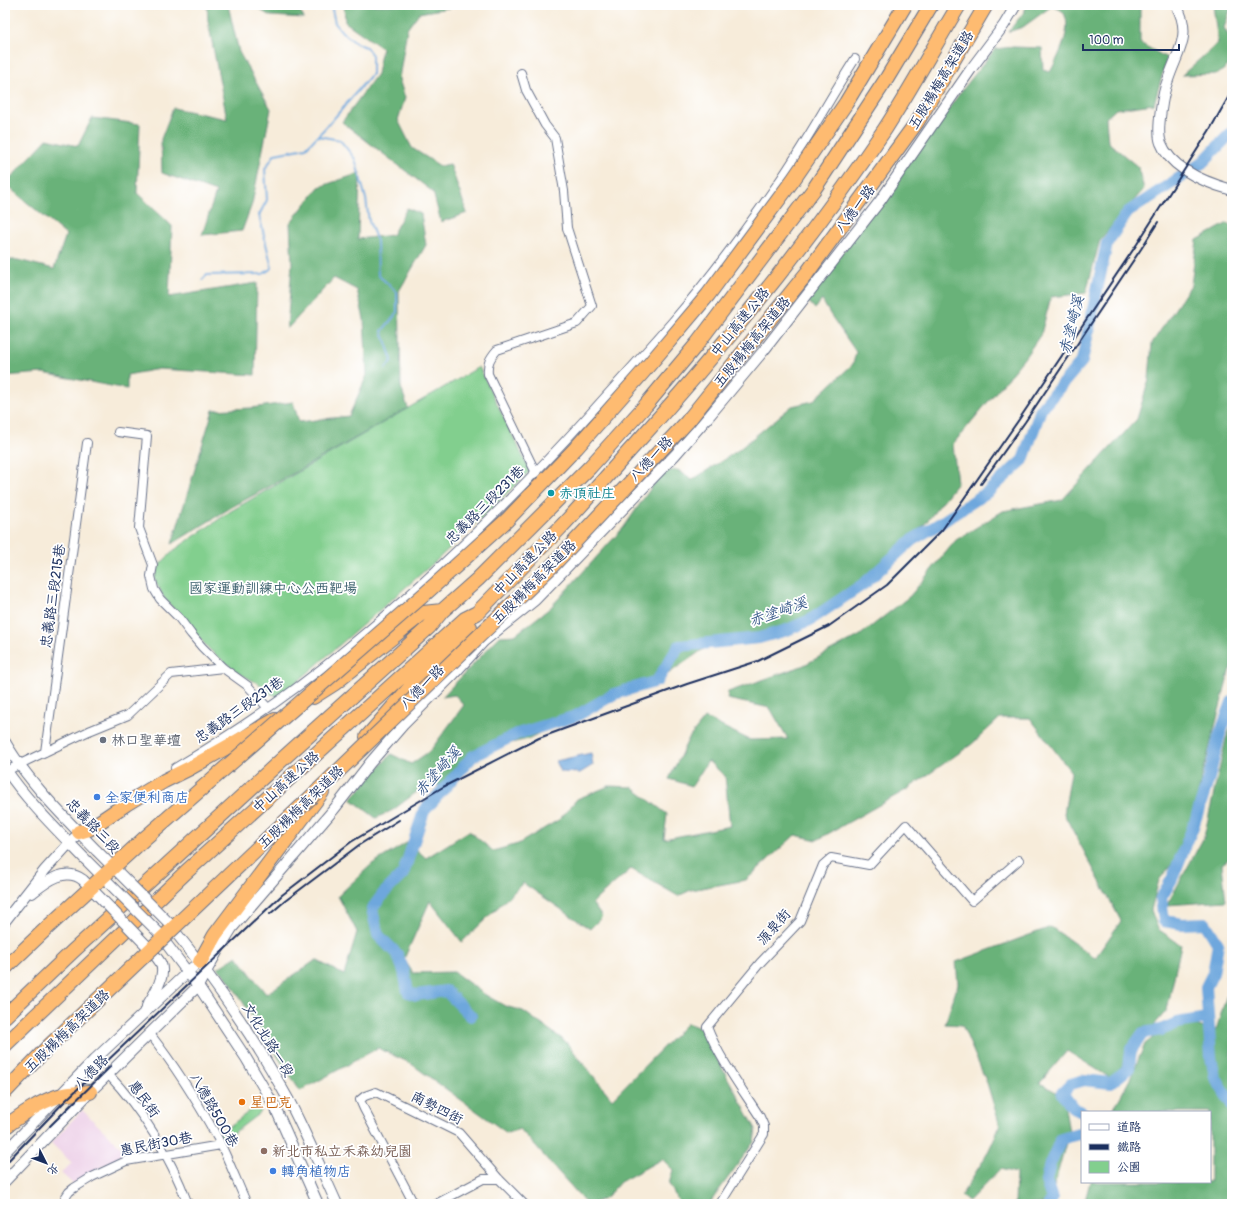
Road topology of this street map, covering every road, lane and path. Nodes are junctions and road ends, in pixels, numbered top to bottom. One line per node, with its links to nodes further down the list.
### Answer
1 (905, 5): 28 (highway, bridge)
2 (931, 5): 13 (highway, 中山高速公路)
3 (959, 5): 14 (highway, 中山高速公路)
4 (986, 5): 39 (highway, 五股楊梅高架道路, bridge)
5 (1016, 5): 27 (street, 八德一路)
6 (1176, 5): 9 (street)
7 (855, 59): 12 (street)
8 (521, 73): 12 (street, 忠義路三段231巷)
9 (1232, 190)
10 (118, 432): 15 (street)
11 (87, 442): 18 (street, 忠義路三段215巷)
12 (536, 473): 16 (street, 忠義路三段231巷)
13 (442, 611): 21 (highway); 26 (highway, 中山高速公路)
14 (477, 613): 27 (highway); 32 (highway, 中山高速公路)
15 (222, 668): 16 (street); 18 (street)
16 (267, 708): 21 (street, 忠義路三段231巷)
17 (5, 742): 19 (street, 忠義路三段)
18 (45, 752): 19 (street)
19 (20, 764): 20 (street); 21 (street, 忠義路三段)
20 (6, 771): 21 (street, 忠義路三段)
21 (74, 837): 23 (street); 24 (street, 忠義路三段, bridge); 25 (street, 忠義路三段, bridge)
22 (1019, 860): 56 (street, 源泉街)
23 (8, 917): 34 (street, bridge)
24 (169, 923): 27 (street, 文化北路一段)
25 (159, 933): 29 (street, 文化北路一段)
26 (72, 952): 31 (highway); 33 (highway, 中山高速公路)
27 (203, 967): 29 (street, 八德路); 30 (street, 八德一路); 52 (street, 文化北路一段)
28 (5, 968)
29 (188, 972): 30 (street, 文化北路一段); 34 (street, 八德路)
30 (198, 986): 35 (street, 八德路); 51 (street, 文化北路一段)
31 (5, 1003)
32 (44, 1007): 36 (highway, 中山高速公路); 37 (highway)
33 (5, 1016)
34 (139, 1018): 41 (street, 八德路)
35 (150, 1034): 38 (street, 八德路); 43 (street, 八德路500巷)
36 (5, 1044)
37 (5, 1048)
38 (108, 1074): 40 (street, 八德路); 45 (street, 惠民街)
39 (5, 1092)
40 (90, 1092): 41 (highway); 47 (street, 八德路)
41 (60, 1095): 42 (highway); 44 (street, 八德路)
42 (5, 1127)
43 (221, 1145): 45 (street, 惠民街30巷); 50 (street, 八德路500巷)
44 (5, 1152)
45 (167, 1155): 48 (street, 惠民街30巷); 49 (street, 惠民街)
46 (499, 1179): 53 (street, 南勢四街); 54 (street); 55 (street, 南勢四街)
47 (5, 1181)
48 (64, 1204)
49 (188, 1204)
50 (247, 1204)
51 (318, 1204)
52 (337, 1204)
53 (414, 1204)
54 (436, 1204)
55 (524, 1204)
56 (720, 1204)

